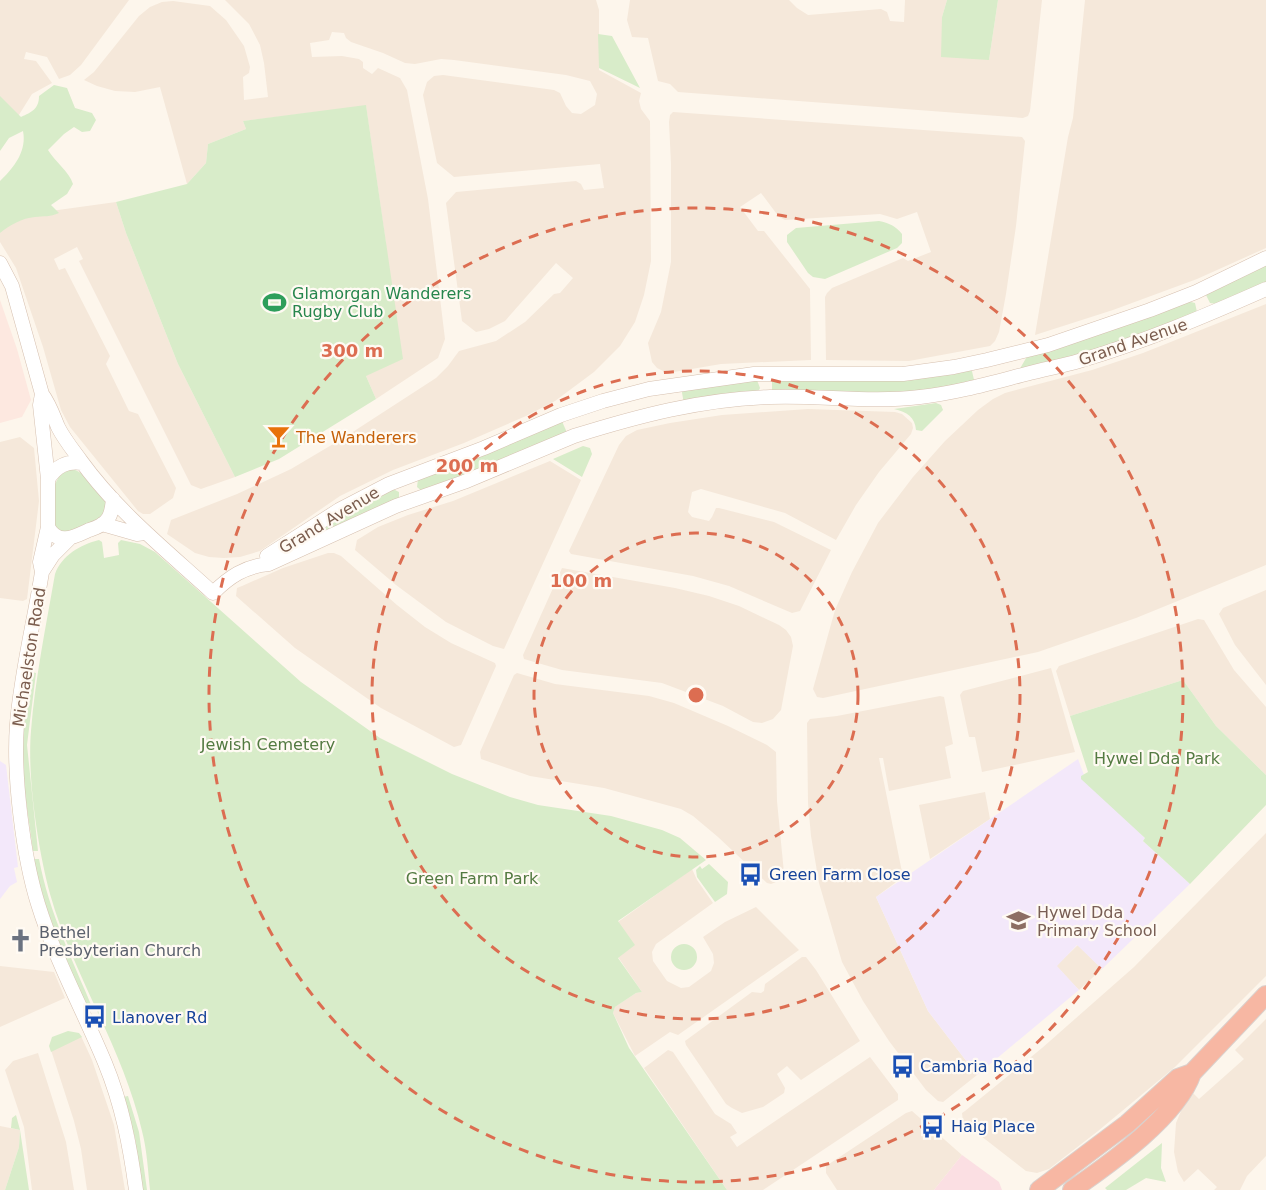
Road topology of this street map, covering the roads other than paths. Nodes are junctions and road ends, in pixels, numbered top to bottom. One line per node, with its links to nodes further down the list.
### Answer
1 (1266, 258): 4 (street, Grand Avenue)
2 (0, 263): 8 (street)
3 (1266, 289): 6 (street, Grand Avenue)
4 (1004, 356): 5 (street, Grand Avenue); 6 (street)
5 (765, 373): 7 (street, Grand Avenue); 9 (street)
6 (995, 382): 9 (street, Grand Avenue)
7 (634, 393): 10 (street, Grand Avenue); 11 (street)
8 (42, 394): 13 (street); 15 (street)
9 (767, 397): 11 (street, Grand Avenue)
10 (590, 405): 12 (street); 14 (street, Grand Avenue)
11 (640, 417): 12 (street, Grand Avenue)
12 (597, 429): 17 (street, Grand Avenue)
13 (82, 463): 15 (street); 16 (street)
14 (404, 478): 17 (street); 22 (street, Grand Avenue)
15 (48, 479): 19 (street)
16 (112, 499): 18 (street); 20 (street)
17 (412, 501): 22 (street, Grand Avenue)
18 (102, 524): 20 (street); 21 (street)
19 (48, 527): 21 (street); 23 (street, Michaelston Road)
20 (145, 533): 22 (street, Grand Avenue)
21 (69, 539): 23 (street, Michaelston Road)
22 (256, 565)
23 (42, 572): 26 (street, Michaelston Road)
24 (1266, 996): 25 (highway)
25 (1192, 1073): 27 (highway); 28 (highway)
26 (136, 1190)
27 (1039, 1190)
28 (1072, 1190)

